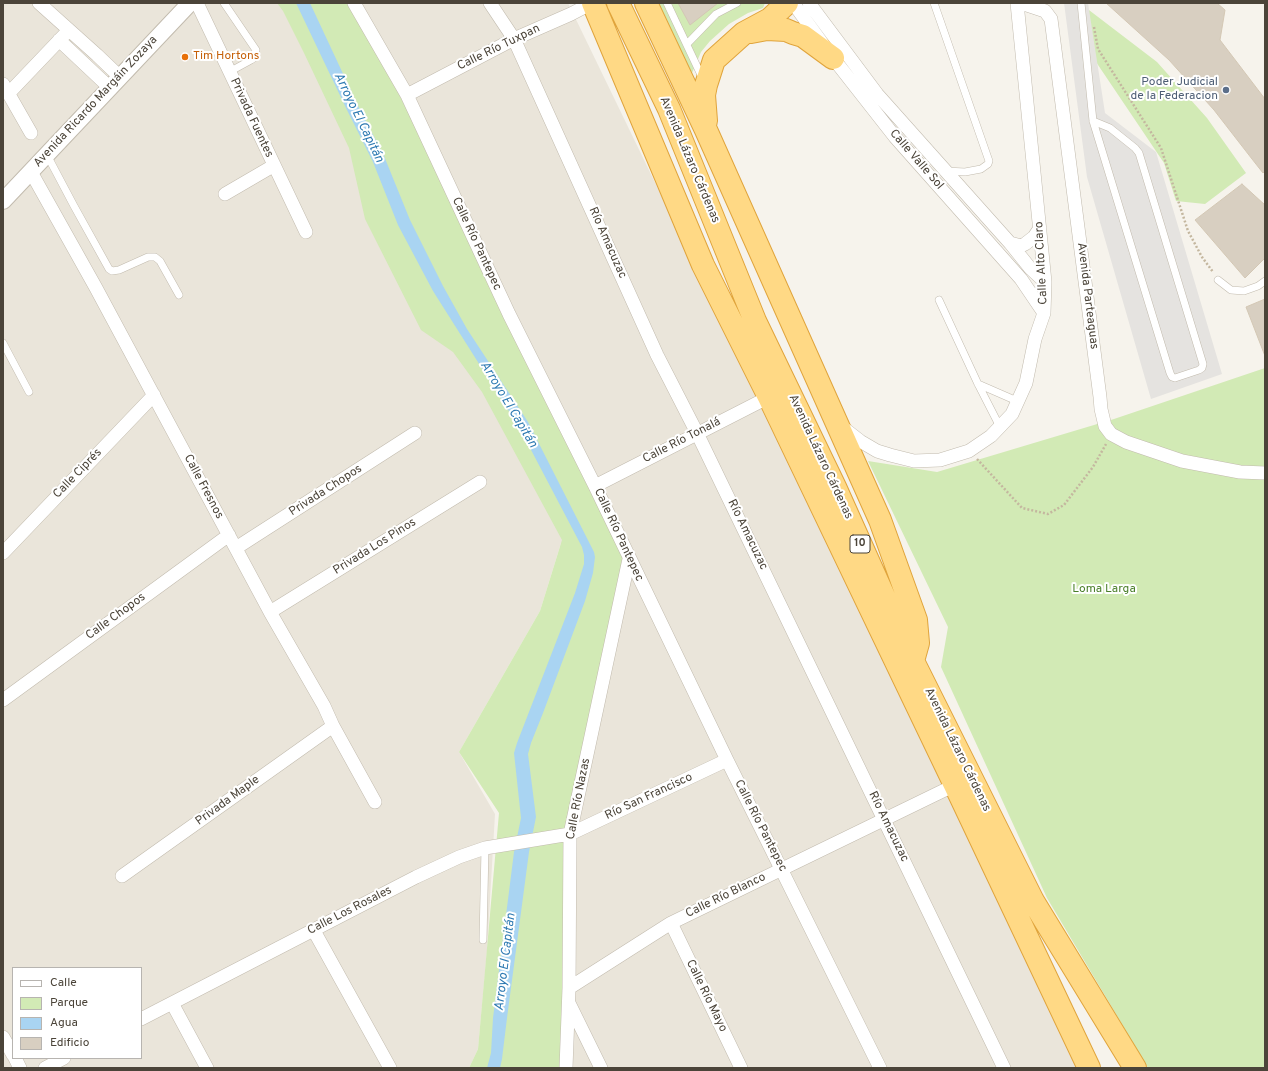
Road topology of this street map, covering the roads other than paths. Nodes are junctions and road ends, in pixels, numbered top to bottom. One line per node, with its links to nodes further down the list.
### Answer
1 (39, 3): 19 (street)
2 (190, 3): 26 (street, Avenida Ricardo Margáin Zozaya)
3 (197, 3): 25 (street, Privada Fuentes)
4 (224, 3): 25 (lane)
5 (354, 3): 29 (street, Calle Río Pantepec)
6 (490, 3): 21 (street, Río Amacuzac)
7 (593, 3): 21 (street, Calle Río Tuxpan); 52 (highway, Avenida Lázaro Cárdenas / 10)
8 (618, 3): 66 (highway, Avenida Lázaro Cárdenas / 10)
9 (646, 3): 31 (highway)
10 (667, 3): 23 (lane)
11 (737, 3): 23 (lane)
12 (787, 3): 20 (highway)
13 (793, 3): 24 (street, Calle Valle Sol)
14 (809, 3): 35 (street, Calle Valle Sol)
15 (934, 3): 35 (lane)
16 (1017, 3): 39 (street, Calle Alto Claro)
17 (1081, 3): 30 (lane)
18 (1027, 5): 58 (street, Avenida Parteaguas)
19 (69, 30): 22 (street); 26 (street)
20 (744, 33): 24 (highway); 27 (highway)
21 (514, 38): 29 (street, Calle Río Tuxpan); 57 (street, Río Amacuzac)
22 (59, 40): 26 (street); 28 (street)
23 (687, 44): 27 (lane)
24 (833, 58): 47 (street, Calle Valle Sol)
25 (229, 72): 34 (street, Privada Fuentes)
26 (115, 82): 33 (street, Avenida Ricardo Margáin Zozaya)
27 (706, 85): 31 (highway)
28 (6, 89): 32 (street)
29 (407, 95): 60 (street, Calle Río Pantepec)
30 (1093, 121): 30 (lane)
31 (706, 130): 54 (highway)
32 (31, 133)
33 (47, 154): 36 (street, Avenida Ricardo Margáin Zozaya); 45 (lane)
34 (273, 166): 37 (street); 40 (street, Privada Fuentes)
35 (946, 171): 41 (street, Calle Valle Sol)
36 (31, 172): 38 (street, Avenida Ricardo Margáin Zozaya); 51 (street, Calle Fresnos)
37 (225, 194)
38 (3, 201)
39 (1040, 228): 41 (street); 44 (street, Calle Alto Claro)
40 (306, 232)
41 (1010, 243): 44 (street, Calle Valle Sol)
42 (1218, 280): 43 (lane)
43 (1265, 281)
44 (1044, 282): 47 (street, Calle Alto Claro)
45 (179, 296)
46 (939, 300): 49 (lane)
47 (1044, 313): 53 (street, Calle Alto Claro)
48 (3, 343): 50 (lane)
49 (978, 384): 53 (lane); 55 (lane)
50 (29, 392)
51 (154, 395): 61 (street, Calle Fresnos); 63 (street, Calle Ciprés)
52 (769, 397): 57 (street, Calle Río Tonalá); 70 (highway, Avenida Lázaro Cárdenas / 10)
53 (1017, 401): 55 (street, Calle Alto Claro)
54 (837, 423): 55 (street, Calle Alto Claro); 66 (highway)
55 (1000, 427)
56 (415, 433): 62 (street, Privada Chopos)
57 (698, 433): 60 (street, Calle Río Tonalá); 72 (street, Río Amacuzac)
58 (1265, 473)
59 (480, 482): 65 (street, Privada Los Pinos)
60 (595, 486): 64 (street, Calle Río Pantepec)
61 (229, 534): 62 (street, Calle Fresnos); 67 (street, Calle Chopos)
62 (236, 548): 65 (street, Calle Fresnos)
63 (3, 553)
64 (629, 559): 69 (street, Calle Río Pantepec); 73 (street, Calle Río Nazas)
65 (270, 612): 68 (street, Calle Fresnos)
66 (913, 661): 84 (highway, Avenida Lázaro Cárdenas / 10)
67 (3, 700)
68 (333, 726): 71 (street, Calle Fresnos); 76 (street, Privada Maple)
69 (727, 760): 73 (street, Río San Francisco); 75 (street, Calle Río Pantepec)
70 (955, 785): 72 (street, Calle Río Blanco); 80 (highway, Avenida Lázaro Cárdenas / 10)
71 (375, 802)
72 (884, 819): 75 (street, Calle Río Blanco); 97 (street, Río Amacuzac)
73 (570, 834): 74 (street, Calle Los Rosales); 81 (street, Calle Río Nazas)
74 (484, 848): 78 (street, Calle Los Rosales); 79 (lane)
75 (782, 868): 77 (street, Calle Río Blanco); 96 (street, Calle Río Pantepec)
76 (122, 876)
77 (671, 923): 81 (street, Calle Río Blanco); 95 (street, Calle Río Mayo)
78 (313, 929): 82 (street, Calle Los Rosales); 92 (street)
79 (483, 940)
80 (1046, 979): 98 (highway, Avenida Lázaro Cárdenas / 10); 99 (highway)
81 (568, 994): 93 (street, Calle Río Nazas); 94 (street)
82 (172, 1003): 83 (street, Calle Los Rosales); 91 (street)
83 (142, 1018)
84 (1105, 1020): 100 (highway); 101 (highway, Avenida Lázaro Cárdenas / 10)
85 (3, 1037): 86 (street)
86 (12, 1053)
87 (16, 1059): 89 (street)
88 (62, 1059): 90 (street)
89 (20, 1068)
90 (45, 1068)
91 (207, 1068)
92 (390, 1068)
93 (566, 1068)
94 (601, 1068)
95 (741, 1068)
96 (880, 1068)
97 (1004, 1068)
98 (1089, 1068)
99 (1101, 1068)
100 (1121, 1068)
101 (1135, 1068)

